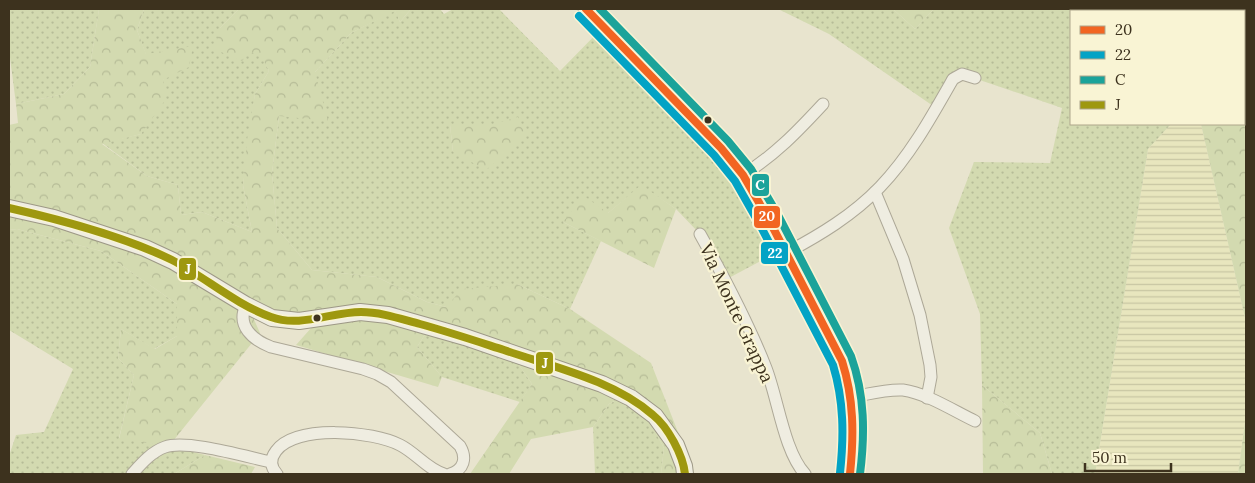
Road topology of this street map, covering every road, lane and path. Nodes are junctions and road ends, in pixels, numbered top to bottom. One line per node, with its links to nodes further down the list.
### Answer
1 (586, 9): 4 (street)
2 (975, 78): 5 (street)
3 (823, 104): 4 (street)
4 (743, 175): 8 (street)
5 (875, 192): 8 (street); 11 (street)
6 (9, 208): 9 (main road)
7 (700, 234): 19 (street, Via Monte Grappa)
8 (786, 253): 10 (street)
9 (246, 305): 17 (street); 18 (main road)
10 (852, 397): 11 (street); 20 (street)
11 (927, 398): 12 (street)
12 (975, 421)
13 (271, 462): 14 (street); 15 (street); 16 (street)
14 (132, 474)
15 (277, 474)
16 (444, 474)
17 (450, 474)
18 (685, 474)
19 (805, 474)
20 (850, 474)

